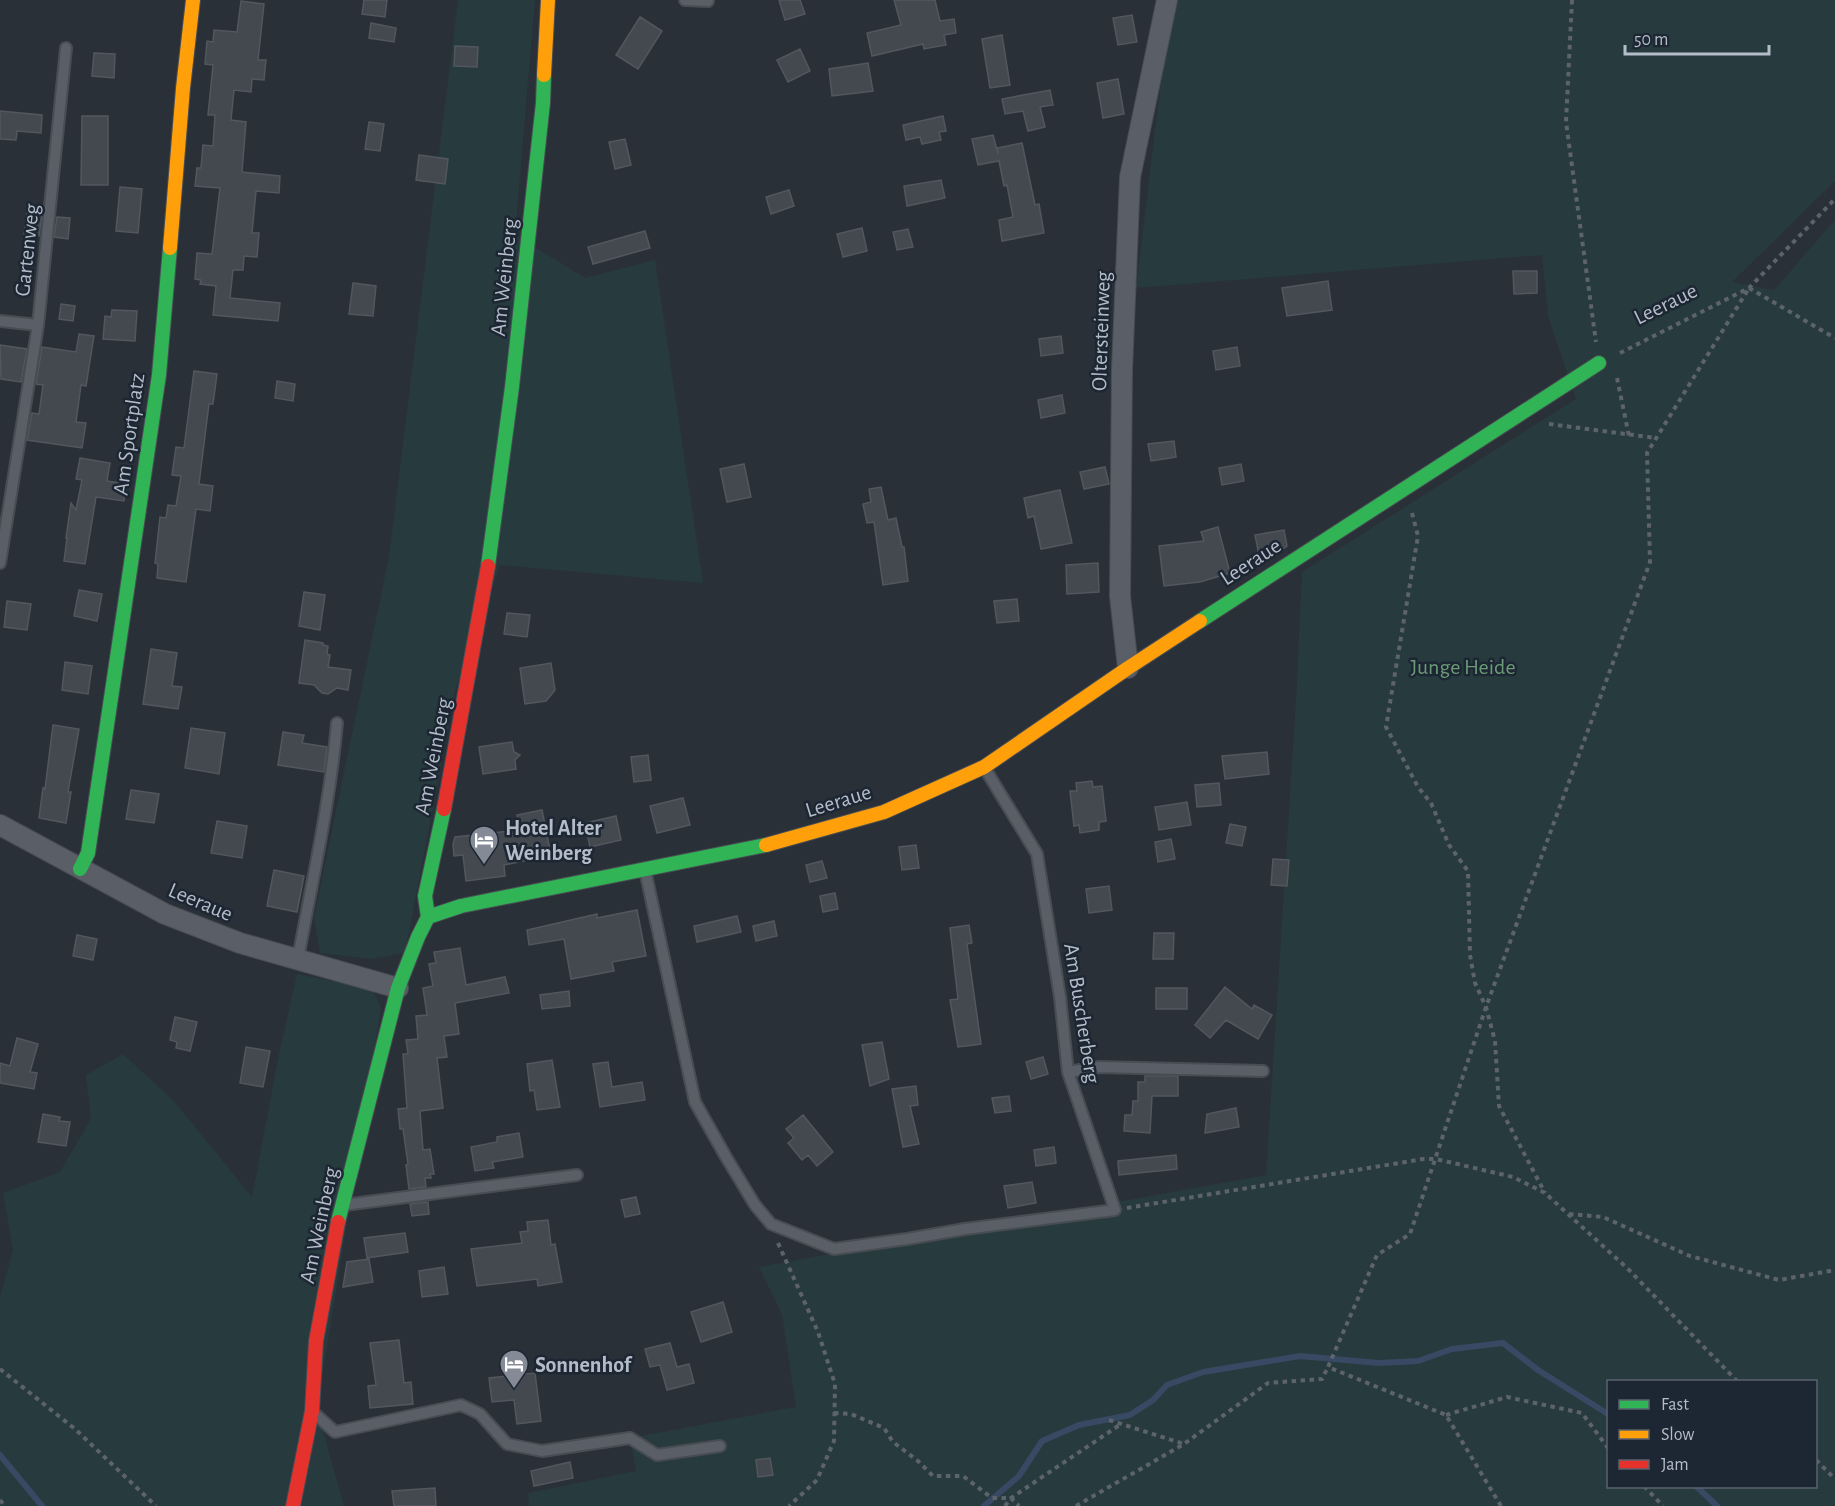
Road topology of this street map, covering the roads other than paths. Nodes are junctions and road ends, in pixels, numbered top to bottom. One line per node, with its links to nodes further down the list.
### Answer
1 (193, 0): 15 (street, Am Sportplatz)
2 (548, 0): 17 (street, Am Weinberg)
3 (685, 0): 5 (lane)
4 (1167, 0): 11 (street, Oltersteinweg)
5 (708, 1)
6 (66, 48): 8 (lane, Gartenweg)
7 (0, 321): 8 (lane)
8 (38, 324): 10 (lane, Gartenweg)
9 (1599, 363): 11 (street, Leeraue)
10 (0, 563)
11 (1128, 668): 13 (street, Leeraue)
12 (337, 723): 18 (lane)
13 (984, 767): 16 (street, Leeraue); 21 (lane, Am Buscherberg)
14 (0, 825): 15 (street, Leeraue)
15 (80, 869): 18 (street, Leeraue)
16 (645, 870): 17 (street, Leeraue); 21 (lane, Am Buscherberg)
17 (428, 917): 19 (street, Am Weinberg)
18 (298, 959): 19 (street, Leeraue)
19 (398, 988): 23 (street, Am Weinberg)
20 (1263, 1071): 21 (lane)
21 (1068, 1072)
22 (577, 1175): 23 (lane)
23 (341, 1205): 24 (street, Am Weinberg)
24 (312, 1411): 25 (lane); 26 (street, Am Weinberg)
25 (720, 1446)
26 (293, 1506)

